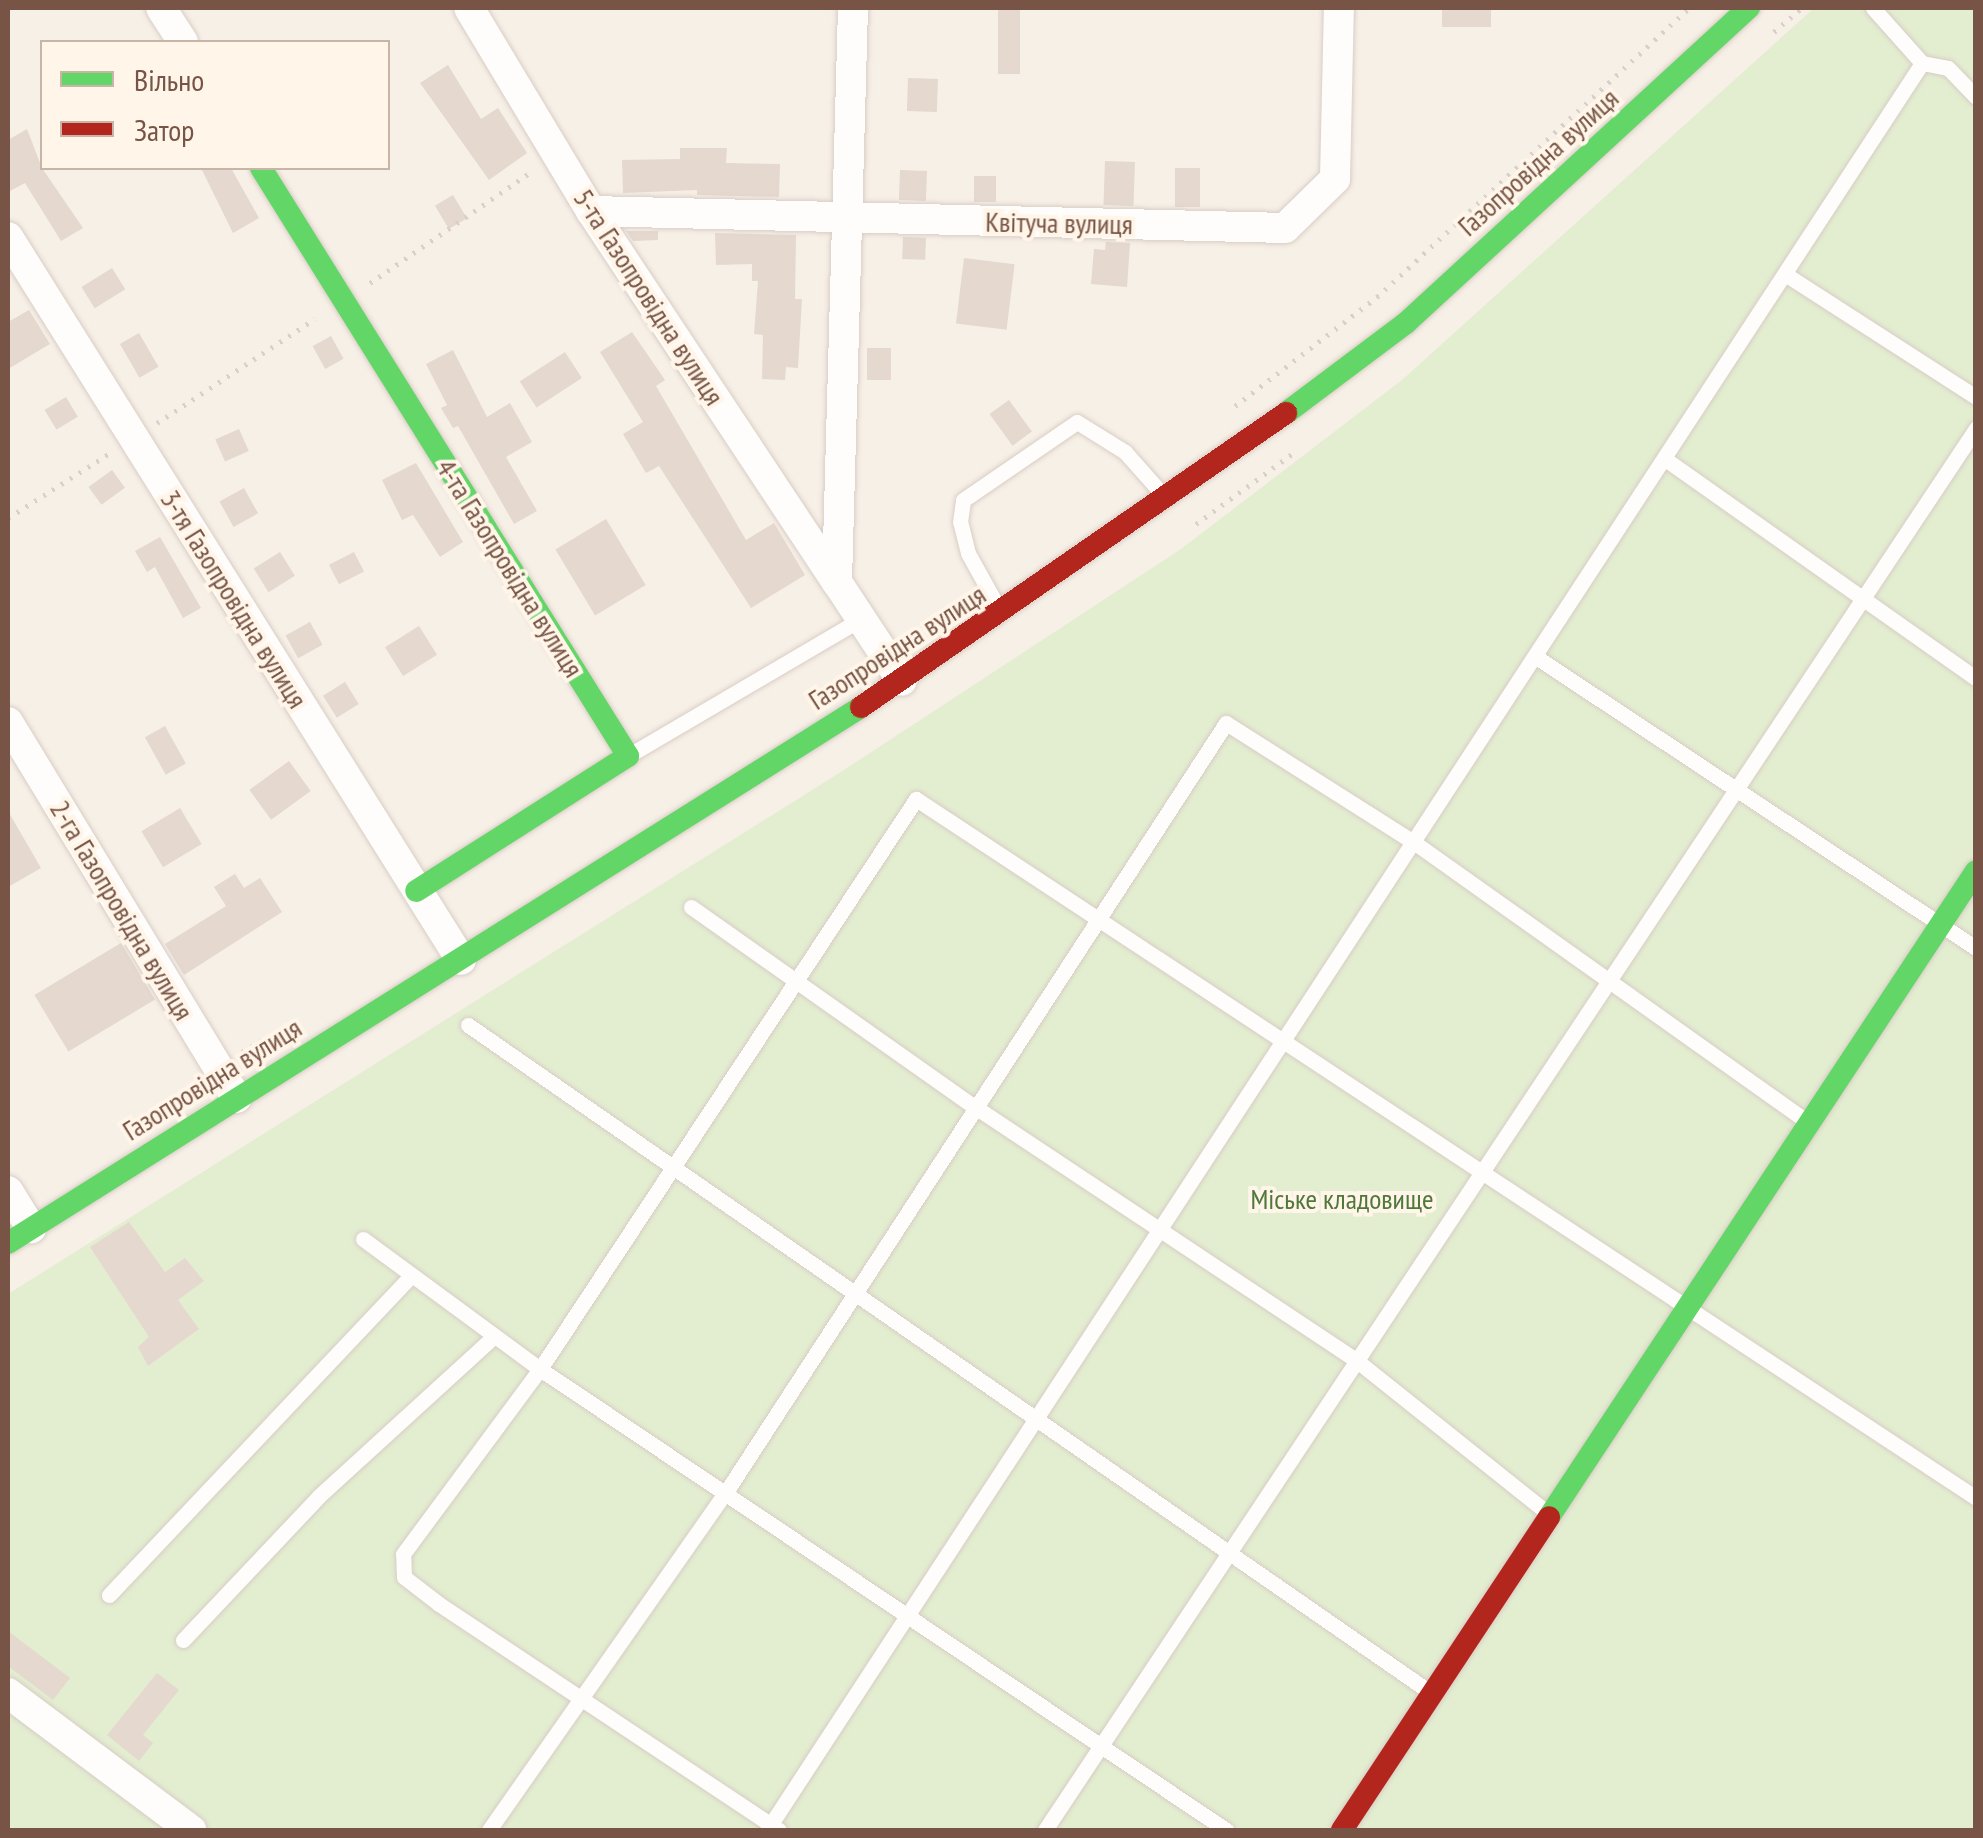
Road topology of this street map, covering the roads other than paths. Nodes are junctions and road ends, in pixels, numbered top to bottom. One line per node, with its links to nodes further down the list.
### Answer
1 (161, 8): 7 (street)
2 (469, 8): 11 (street, 5-та Газопровідна вулиця)
3 (854, 8): 12 (street)
4 (1340, 8): 12 (street, Квітуча вулиця)
5 (1750, 8): 18 (main road, Газопровідна вулиця)
6 (1873, 8): 8 (lane)
7 (182, 40)
8 (1922, 64): 9 (lane); 14 (lane)
9 (1976, 97)
10 (262, 170): 27 (main road, 4-та Газопровідна вулиця)
11 (592, 212): 12 (street, Квітуча вулиця); 19 (street, 5-та Газопровідна вулиця)
12 (846, 218): 19 (street)
13 (8, 237): 31 (street, 3-тя Газопровідна вулиця)
14 (1785, 274): 15 (lane); 17 (lane)
15 (1976, 397)
16 (1976, 428): 20 (lane)
17 (1665, 458): 20 (lane); 23 (lane)
18 (1168, 500): 21 (main road, Газопровідна вулиця); 21 (lane)
19 (838, 582): 22 (street, 5-та Газопровідна вулиця)
20 (1863, 600): 24 (lane); 28 (lane)
21 (1002, 614): 25 (main road, Газопровідна вулиця)
22 (861, 619): 25 (street, 5-та Газопровідна вулиця); 27 (lane)
23 (1536, 657): 28 (lane); 29 (lane)
24 (1976, 678)
25 (902, 681): 36 (main road, Газопровідна вулиця)
26 (8, 722): 41 (street, 2-га Газопровідна вулиця)
27 (628, 756): 31 (main road)
28 (1734, 791): 34 (lane); 38 (lane)
29 (1415, 844): 33 (lane); 38 (lane); 40 (lane)
30 (1976, 870): 34 (main road)
31 (416, 891): 36 (street, 3-тя Газопровідна вулиця)
32 (691, 907): 37 (lane)
33 (1097, 919): 37 (lane); 40 (lane); 42 (lane)
34 (1940, 924): 35 (lane); 43 (main road)
35 (1976, 948)
36 (461, 960): 41 (main road, Газопровідна вулиця)
37 (794, 978): 42 (lane); 44 (lane)
38 (1609, 982): 43 (lane); 45 (lane)
39 (468, 1025): 44 (lane)
40 (1285, 1040): 45 (lane); 47 (lane)
41 (237, 1098): 48 (main road, Газопровідна вулиця)
42 (972, 1105): 47 (lane); 51 (lane)
43 (1808, 1122): 52 (main road)
44 (667, 1168): 51 (lane); 55 (lane)
45 (1481, 1169): 52 (lane); 54 (lane)
46 (8, 1190): 48 (street)
47 (1164, 1231): 54 (lane); 56 (lane)
48 (19, 1235)
49 (363, 1239): 50 (lane)
50 (412, 1276): 53 (lane); 61 (lane)
51 (851, 1296): 56 (lane); 57 (lane)
52 (1685, 1310): 58 (lane); 59 (main road)
53 (494, 1336): 55 (lane); 63 (lane)
54 (1356, 1360): 59 (lane); 60 (lane)
55 (540, 1369): 57 (lane); 66 (lane)
56 (1037, 1423): 60 (lane); 62 (lane)
57 (726, 1492): 62 (lane); 66 (lane)
58 (1976, 1498)
59 (1551, 1516): 64 (main road)
60 (1225, 1550): 64 (lane); 67 (lane)
61 (109, 1595)
62 (907, 1618): 67 (lane); 68 (lane)
63 (183, 1640)
64 (1432, 1692): 73 (main road)
65 (8, 1693): 69 (street)
66 (586, 1697): 68 (lane); 70 (lane)
67 (1100, 1746): 71 (lane); 72 (lane)
68 (772, 1828)
69 (191, 1830)
70 (489, 1830)
71 (1045, 1830)
72 (1226, 1830)
73 (1342, 1830)

